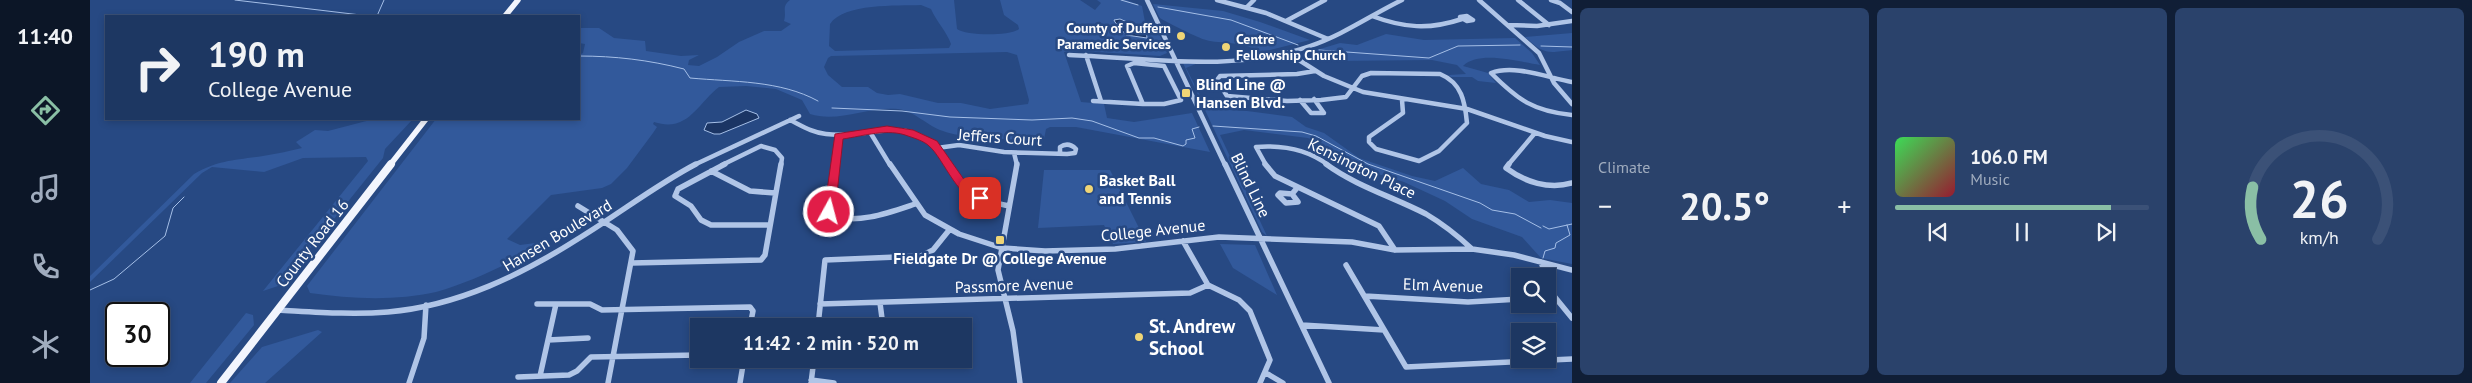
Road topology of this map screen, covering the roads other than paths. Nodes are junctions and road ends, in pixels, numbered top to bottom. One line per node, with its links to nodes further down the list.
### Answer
1 (518, 0): 12 (main road)
2 (1147, 0): 23 (street, Blind Line)
3 (1217, 0): 10 (street)
4 (1254, 0): 10 (street)
5 (1325, 0): 15 (street)
6 (1402, 0): 13 (street)
7 (1479, 0): 17 (street)
8 (1518, 0): 18 (street)
9 (1551, 0): 11 (street)
10 (1247, 7): 15 (street)
11 (1572, 12)
12 (506, 15)
13 (1372, 16): 14 (street); 19 (street)
14 (1462, 19)
15 (1286, 21): 19 (street)
16 (1572, 21): 18 (street)
17 (1508, 25): 18 (street); 25 (street)
18 (1549, 25)
19 (1328, 39): 20 (street)
20 (1288, 53): 23 (street); 24 (street)
21 (1069, 55): 22 (street)
22 (1086, 56): 23 (street); 32 (street)
23 (1173, 58): 58 (street, Blind Line)
24 (1315, 71): 27 (street); 29 (street)
25 (1552, 79): 26 (street); 34 (street); 36 (street)
26 (1572, 82)
27 (1353, 89): 28 (street); 30 (street); 35 (street)
28 (1314, 99): 29 (street); 29 (street)
29 (1300, 100)
30 (1402, 100): 35 (street); 35 (street)
31 (1094, 101): 32 (street)
32 (1101, 102): 33 (street)
33 (1143, 104): 33 (street)
34 (1572, 104)
35 (1466, 109): 41 (street)
36 (1572, 115)
37 (800, 116): 39 (street, Hansen Boulevard)
38 (425, 120): 78 (main road, County Road 16)
39 (790, 120): 42 (street); 55 (street, Hansen Boulevard)
40 (870, 132): 42 (street); 44 (street); 52 (street, College Avenue)
41 (1535, 134): 43 (street); 48 (street)
42 (838, 136): 52 (street)
43 (1572, 142)
44 (938, 148): 45 (street, Jeffers Court); 54 (street)
45 (1014, 153): 46 (street, Jeffers Court); 54 (street)
46 (1060, 153)
47 (710, 171): 50 (street); 50 (street); 56 (street)
48 (1572, 183)
49 (1297, 188): 51 (street); 61 (street, Kensington Place); 62 (street, Kensington Place)
50 (775, 193): 56 (street)
51 (1292, 194)
52 (915, 204): 57 (street, College Avenue)
53 (578, 206): 55 (street)
54 (1009, 206): 60 (street)
55 (605, 222): 64 (street); 77 (street, Hansen Boulevard)
56 (770, 225): 64 (street)
57 (950, 230): 60 (street, College Avenue); 75 (street)
58 (1262, 238): 59 (street, College Avenue); 61 (street, College Avenue); 84 (street, Blind Line)
59 (1183, 241): 60 (street, College Avenue); 68 (street)
60 (1002, 248): 70 (street)
61 (1395, 250): 62 (street, College Avenue)
62 (1472, 250): 63 (street, College Avenue)
63 (1541, 262): 66 (street); 67 (street, College Avenue)
64 (632, 264): 79 (street)
65 (1346, 265): 69 (street)
66 (1543, 268)
67 (1572, 270)
68 (1208, 285): 70 (street, Passmore Avenue); 93 (street)
69 (1365, 296): 71 (street, Elm Avenue); 85 (street)
70 (1007, 300): 76 (street, Passmore Avenue); 102 (street)
71 (1511, 300)
72 (1556, 301): 83 (street)
73 (537, 304): 74 (street)
74 (556, 304): 79 (street); 87 (street)
75 (820, 304): 76 (street, Passmore Avenue); 81 (street)
76 (880, 304): 82 (street)
77 (426, 305): 78 (street, Hansen Boulevard); 98 (street)
78 (278, 310): 97 (main road, County Road 16)
79 (624, 310): 80 (street); 89 (street)
80 (752, 318)
81 (819, 318)
82 (882, 318)
83 (1572, 318)
84 (1302, 325): 85 (street); 105 (street, Blind Line)
85 (1384, 330): 90 (street)
86 (588, 338): 87 (street)
87 (548, 340): 95 (street)
88 (690, 355): 89 (street)
89 (614, 358): 95 (street); 99 (street)
90 (1572, 359)
91 (742, 368): 100 (street)
92 (813, 368): 96 (street)
93 (1266, 373): 103 (street); 104 (street)
94 (518, 376): 95 (street)
95 (540, 376)
96 (811, 382): 101 (street)
97 (221, 383)
98 (409, 383)
99 (608, 383)
100 (740, 383)
101 (834, 383)
102 (1020, 383)
103 (1260, 383)
104 (1283, 383)
105 (1330, 383)

